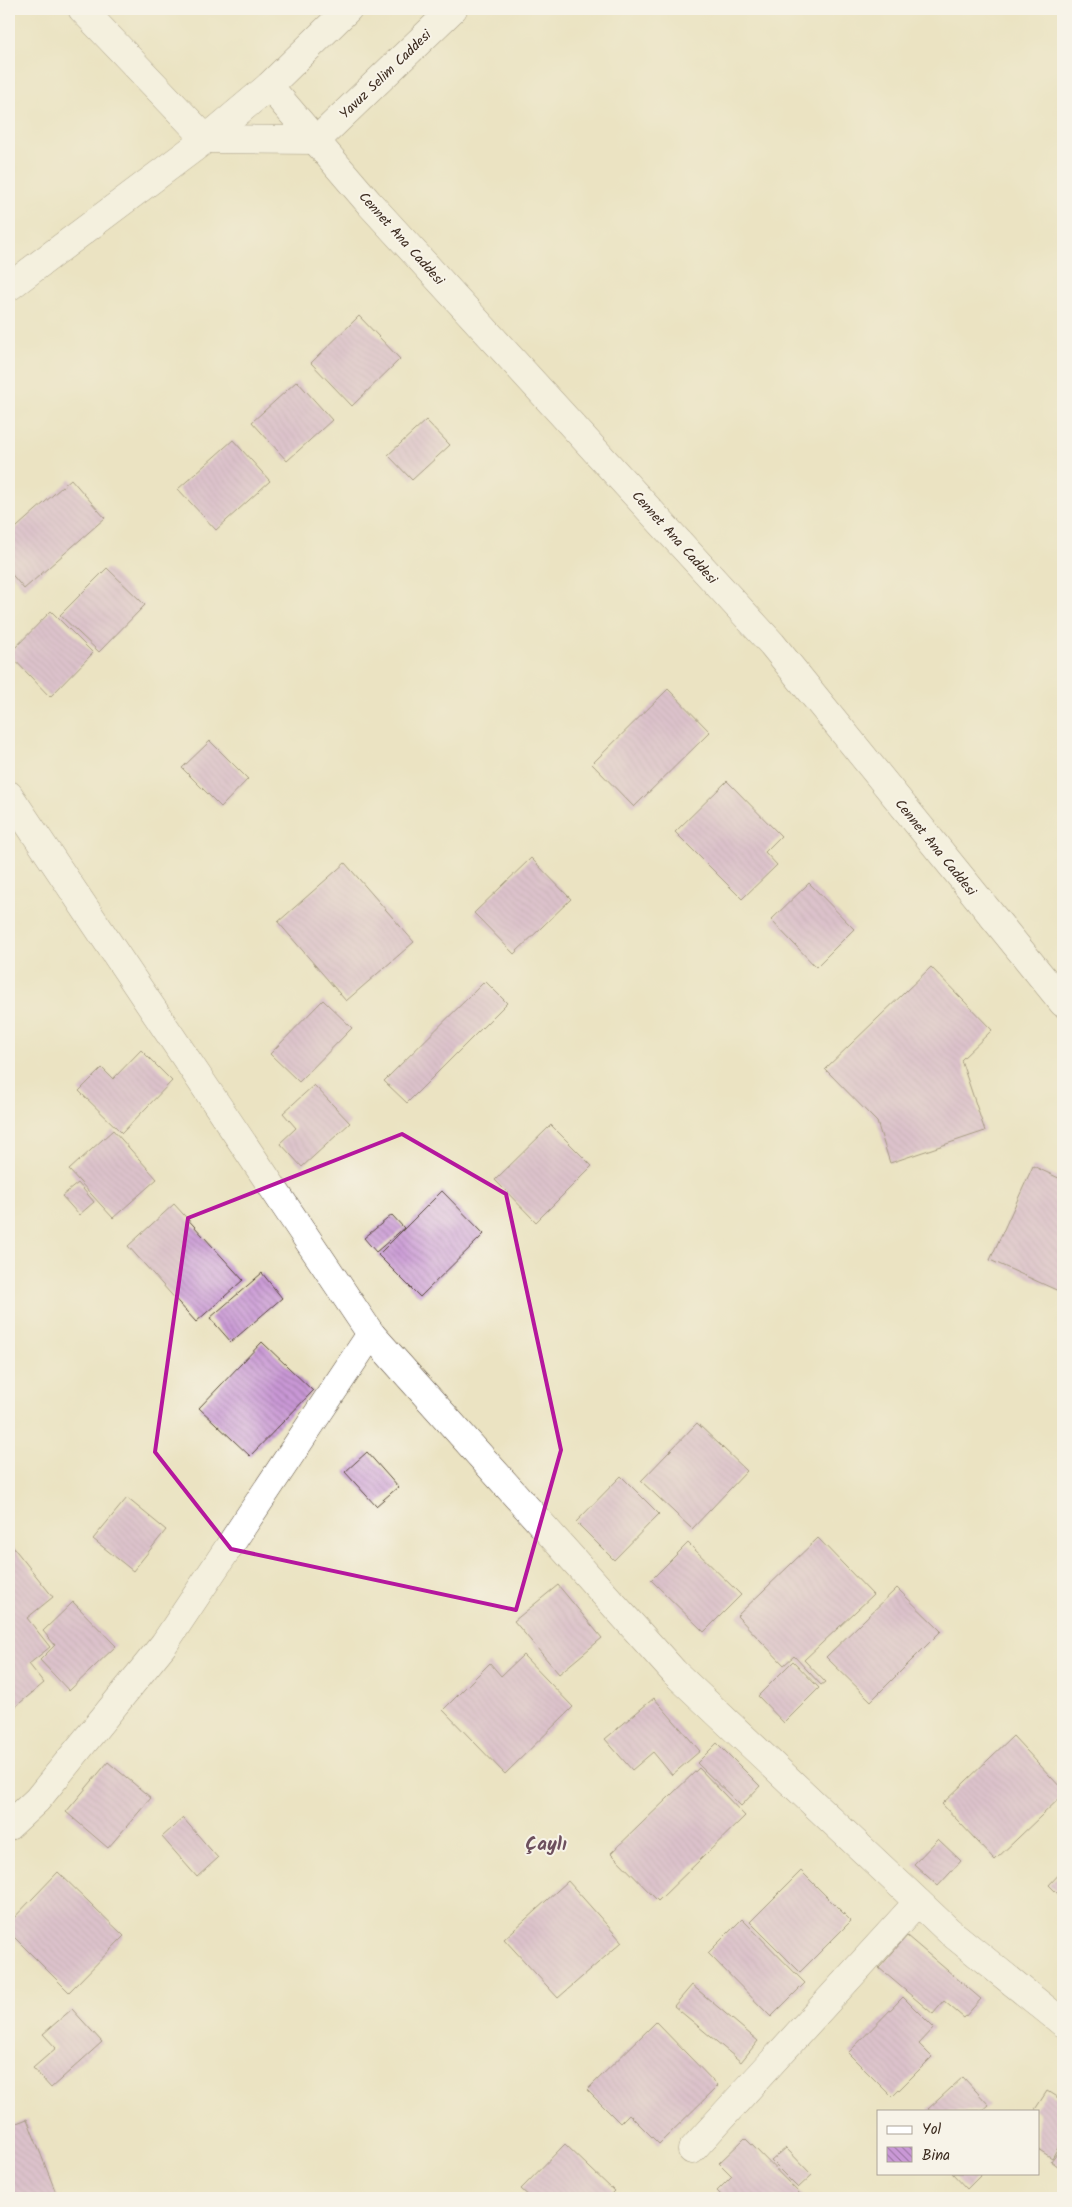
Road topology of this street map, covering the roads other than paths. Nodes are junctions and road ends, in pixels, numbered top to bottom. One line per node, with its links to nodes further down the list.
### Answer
1 (82, 9): 5 (street)
2 (348, 9): 4 (street)
3 (453, 9): 6 (street, Yavuz Selim Caddesi)
4 (269, 86): 5 (street); 6 (street, Cennet Ana Caddesi)
5 (206, 139): 6 (street); 7 (street)
6 (317, 140): 9 (street, Cennet Ana Caddesi)
7 (9, 287)
8 (9, 795): 10 (street)
9 (1063, 1003)
10 (371, 1334): 11 (street); 12 (street)
11 (9, 1826)
12 (918, 1902): 13 (street); 14 (street)
13 (1063, 2023)
14 (692, 2150)

